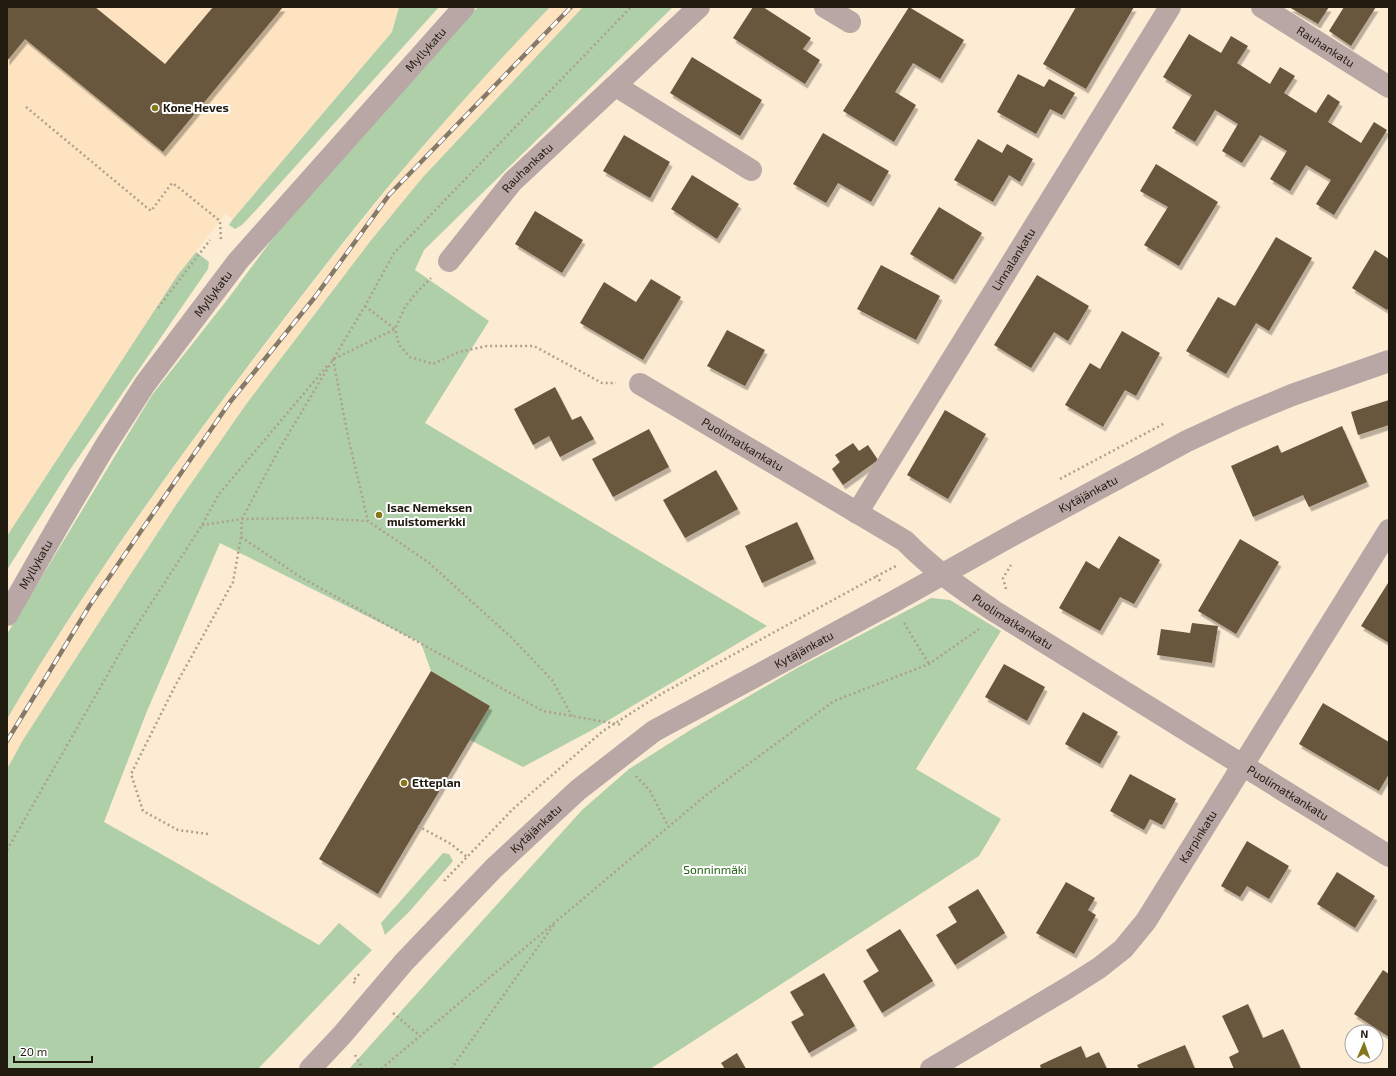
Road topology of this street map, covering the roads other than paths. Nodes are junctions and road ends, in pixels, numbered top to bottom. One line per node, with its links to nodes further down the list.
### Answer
1 (464, 7): 16 (street, Myllykatu)
2 (699, 7): 7 (street, Rauhankatu)
3 (825, 7): 6 (street)
4 (1170, 7): 13 (street, Linnalankatu)
5 (1262, 7): 8 (street, Rauhankatu)
6 (850, 22)
7 (616, 86): 9 (street); 10 (street, Rauhankatu)
8 (1389, 87)
9 (751, 170)
10 (449, 260)
11 (1389, 361): 15 (street, Kytäjänkatu)
12 (640, 384): 13 (street, Puolimatkankatu)
13 (857, 513): 15 (street, Puolimatkankatu)
14 (1389, 530): 17 (street, Karpinkatu)
15 (942, 575): 17 (street, Puolimatkankatu); 19 (street, Kytäjänkatu)
16 (7, 615)
17 (1242, 766): 18 (street, Puolimatkankatu); 20 (street, Karpinkatu)
18 (1389, 856)
19 (310, 1069)
20 (931, 1069)

